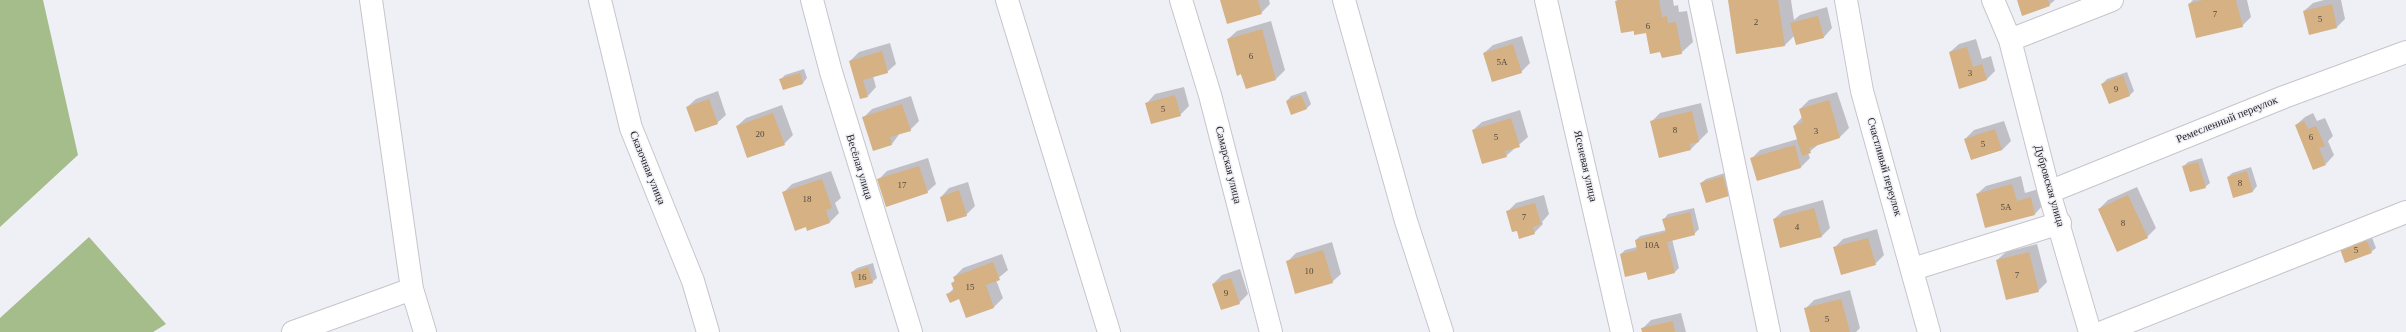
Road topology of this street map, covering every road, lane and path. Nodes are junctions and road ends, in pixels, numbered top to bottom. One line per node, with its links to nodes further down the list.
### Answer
1 (371, 0): 18 (street)
2 (600, 0): 21 (street, Сказочная улица)
3 (812, 0): 22 (street, Весёлая улица)
4 (1007, 0): 23 (street)
5 (1181, 0): 24 (street, Самарская улица)
6 (1344, 0): 25 (street)
7 (1546, 0): 26 (street, Ясеневая улица)
8 (1700, 0): 27 (street)
9 (1846, 0): 17 (street, Счастливый переулок)
10 (1993, 0): 12 (street, Дубровская улица)
11 (2112, 0): 12 (street)
12 (2010, 40): 14 (street, Дубровская улица)
13 (2406, 52): 14 (street, Ремесленный переулок)
14 (2049, 192): 16 (street, Дубровская улица)
15 (2406, 212): 30 (street)
16 (2060, 223): 17 (street); 29 (street, Дубровская улица)
17 (1913, 269): 28 (street, Счастливый переулок)
18 (412, 289): 19 (street); 20 (street)
19 (293, 332)
20 (425, 332)
21 (708, 332)
22 (911, 332)
23 (1109, 332)
24 (1271, 332)
25 (1442, 332)
26 (1622, 332)
27 (1770, 332)
28 (1929, 332)
29 (2090, 332)
30 (2103, 332)

